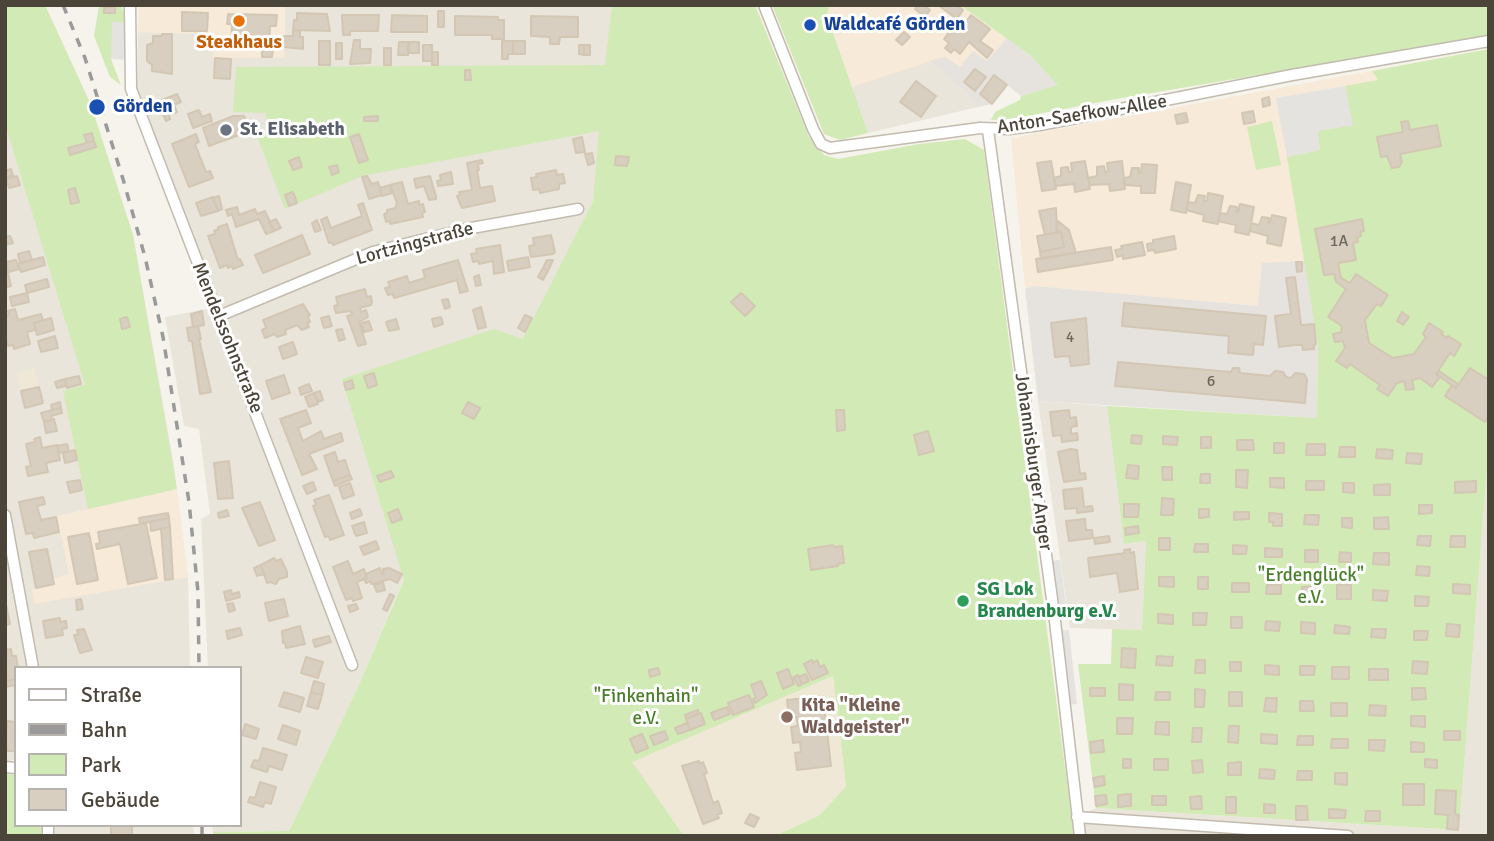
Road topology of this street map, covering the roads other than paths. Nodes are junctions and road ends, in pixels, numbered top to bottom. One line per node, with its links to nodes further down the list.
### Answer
1 (130, 5): 6 (street, Mendelssohnstraße)
2 (764, 5): 4 (street, Anton-Saefkow-Allee)
3 (1489, 41): 4 (street, Anton-Saefkow-Allee)
4 (988, 130): 10 (street, Johannisburger Anger)
5 (578, 209): 6 (street, Lortzingstraße)
6 (219, 316): 8 (street, Mendelssohnstraße)
7 (5, 515): 9 (street)
8 (352, 665)
9 (33, 666)
10 (1077, 817): 11 (street, Johannisburger Anger); 12 (street)
11 (1080, 836)
12 (1348, 836)

